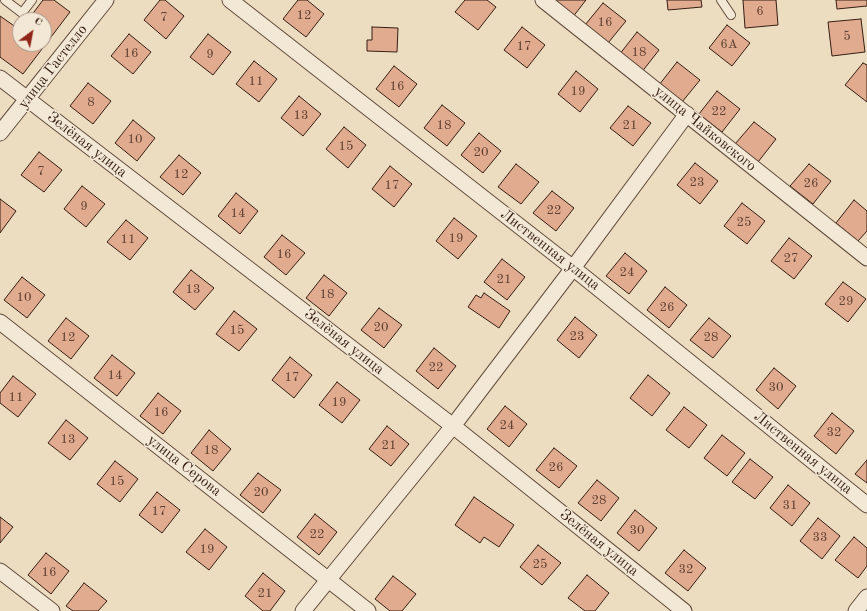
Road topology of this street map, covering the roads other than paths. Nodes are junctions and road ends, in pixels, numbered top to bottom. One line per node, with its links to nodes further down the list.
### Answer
1 (5, 0): 2 (lane)
2 (32, 0)
3 (230, 0): 13 (street, Лиственная улица)
4 (543, 0): 10 (street, улица Чайковского)
5 (721, 0): 7 (lane)
6 (103, 1): 9 (street, улица Гастелло)
7 (731, 15)
8 (0, 78): 9 (street, Зелёная улица)
9 (27, 99): 11 (street, улица Гастелло); 15 (street, Зелёная улица)
10 (687, 114): 12 (street, улица Чайковского); 13 (street)
11 (0, 133)
12 (867, 258)
13 (574, 268): 15 (street); 16 (street, Лиственная улица)
14 (0, 322): 18 (street, улица Серова)
15 (453, 426): 18 (street); 23 (street, Зелёная улица)
16 (867, 505)
17 (0, 571): 20 (street)
18 (328, 580): 21 (street); 22 (street, улица Серова)
19 (867, 597): 24 (street)
20 (52, 611)
21 (303, 611)
22 (368, 611)
23 (684, 611)
24 (856, 611)

